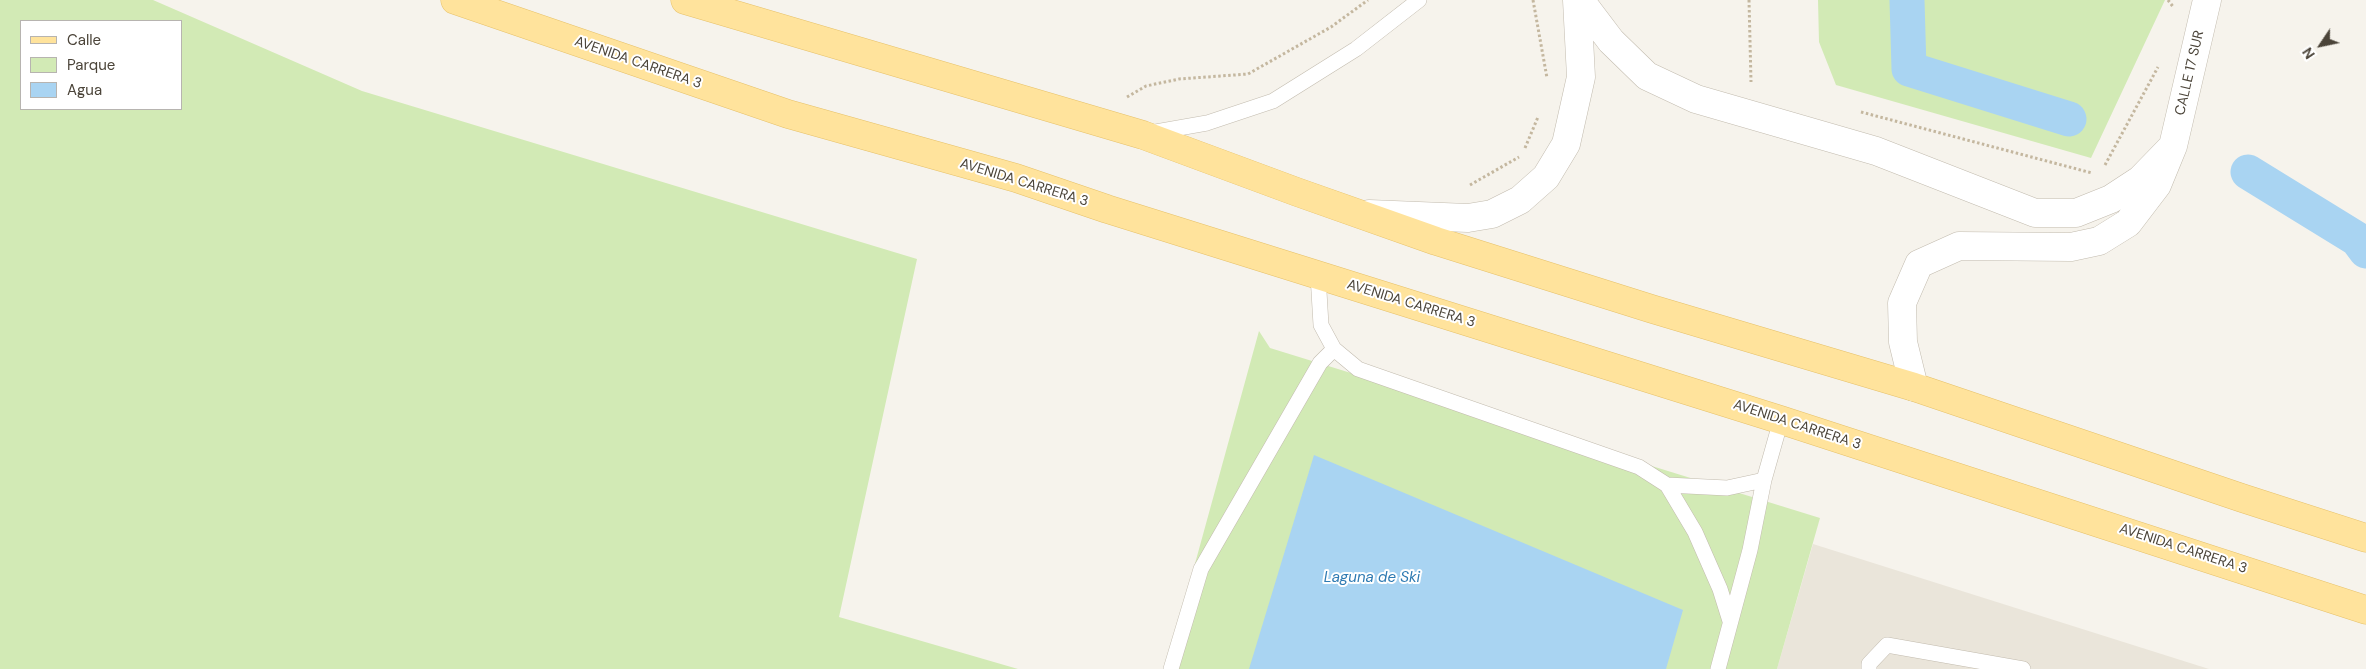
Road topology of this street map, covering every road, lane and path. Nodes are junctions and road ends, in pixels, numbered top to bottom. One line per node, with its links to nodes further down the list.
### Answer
1 (455, 0): 23 (main road, AVENIDA CARRERA 3)
2 (685, 0): 16 (main road)
3 (1368, 0): 16 (path)
4 (1419, 0): 17 (lane)
5 (1533, 0): 12 (path)
6 (1578, 0): 15 (street); 22 (street)
7 (1749, 0): 15 (path)
8 (2176, 0): 10 (path)
9 (2207, 0): 18 (street, CALLE 17 SUR)
10 (2175, 10)
11 (2158, 66): 19 (path)
12 (1548, 81)
13 (1860, 111): 20 (path)
14 (1539, 115): 21 (path)
15 (1752, 115): 18 (street)
16 (1090, 119): 17 (main road)
17 (1143, 135): 22 (main road)
18 (2173, 146): 25 (street, CALLE 17 SUR)
19 (2104, 166)
20 (2099, 174)
21 (1463, 189)
22 (1360, 214): 25 (main road)
23 (1318, 275): 24 (lane); 26 (main road, AVENIDA CARRERA 3)
24 (1334, 349): 28 (lane); 32 (lane)
25 (1914, 387): 29 (main road)
26 (1781, 420): 27 (lane); 30 (main road, AVENIDA CARRERA 3)
27 (1764, 480): 28 (lane); 31 (lane)
28 (1667, 485): 31 (lane)
29 (2366, 538)
30 (2366, 610)
31 (1730, 621): 33 (lane)
32 (1171, 669)
33 (1718, 669)
34 (1869, 669): 35 (lane)
35 (2023, 669)

